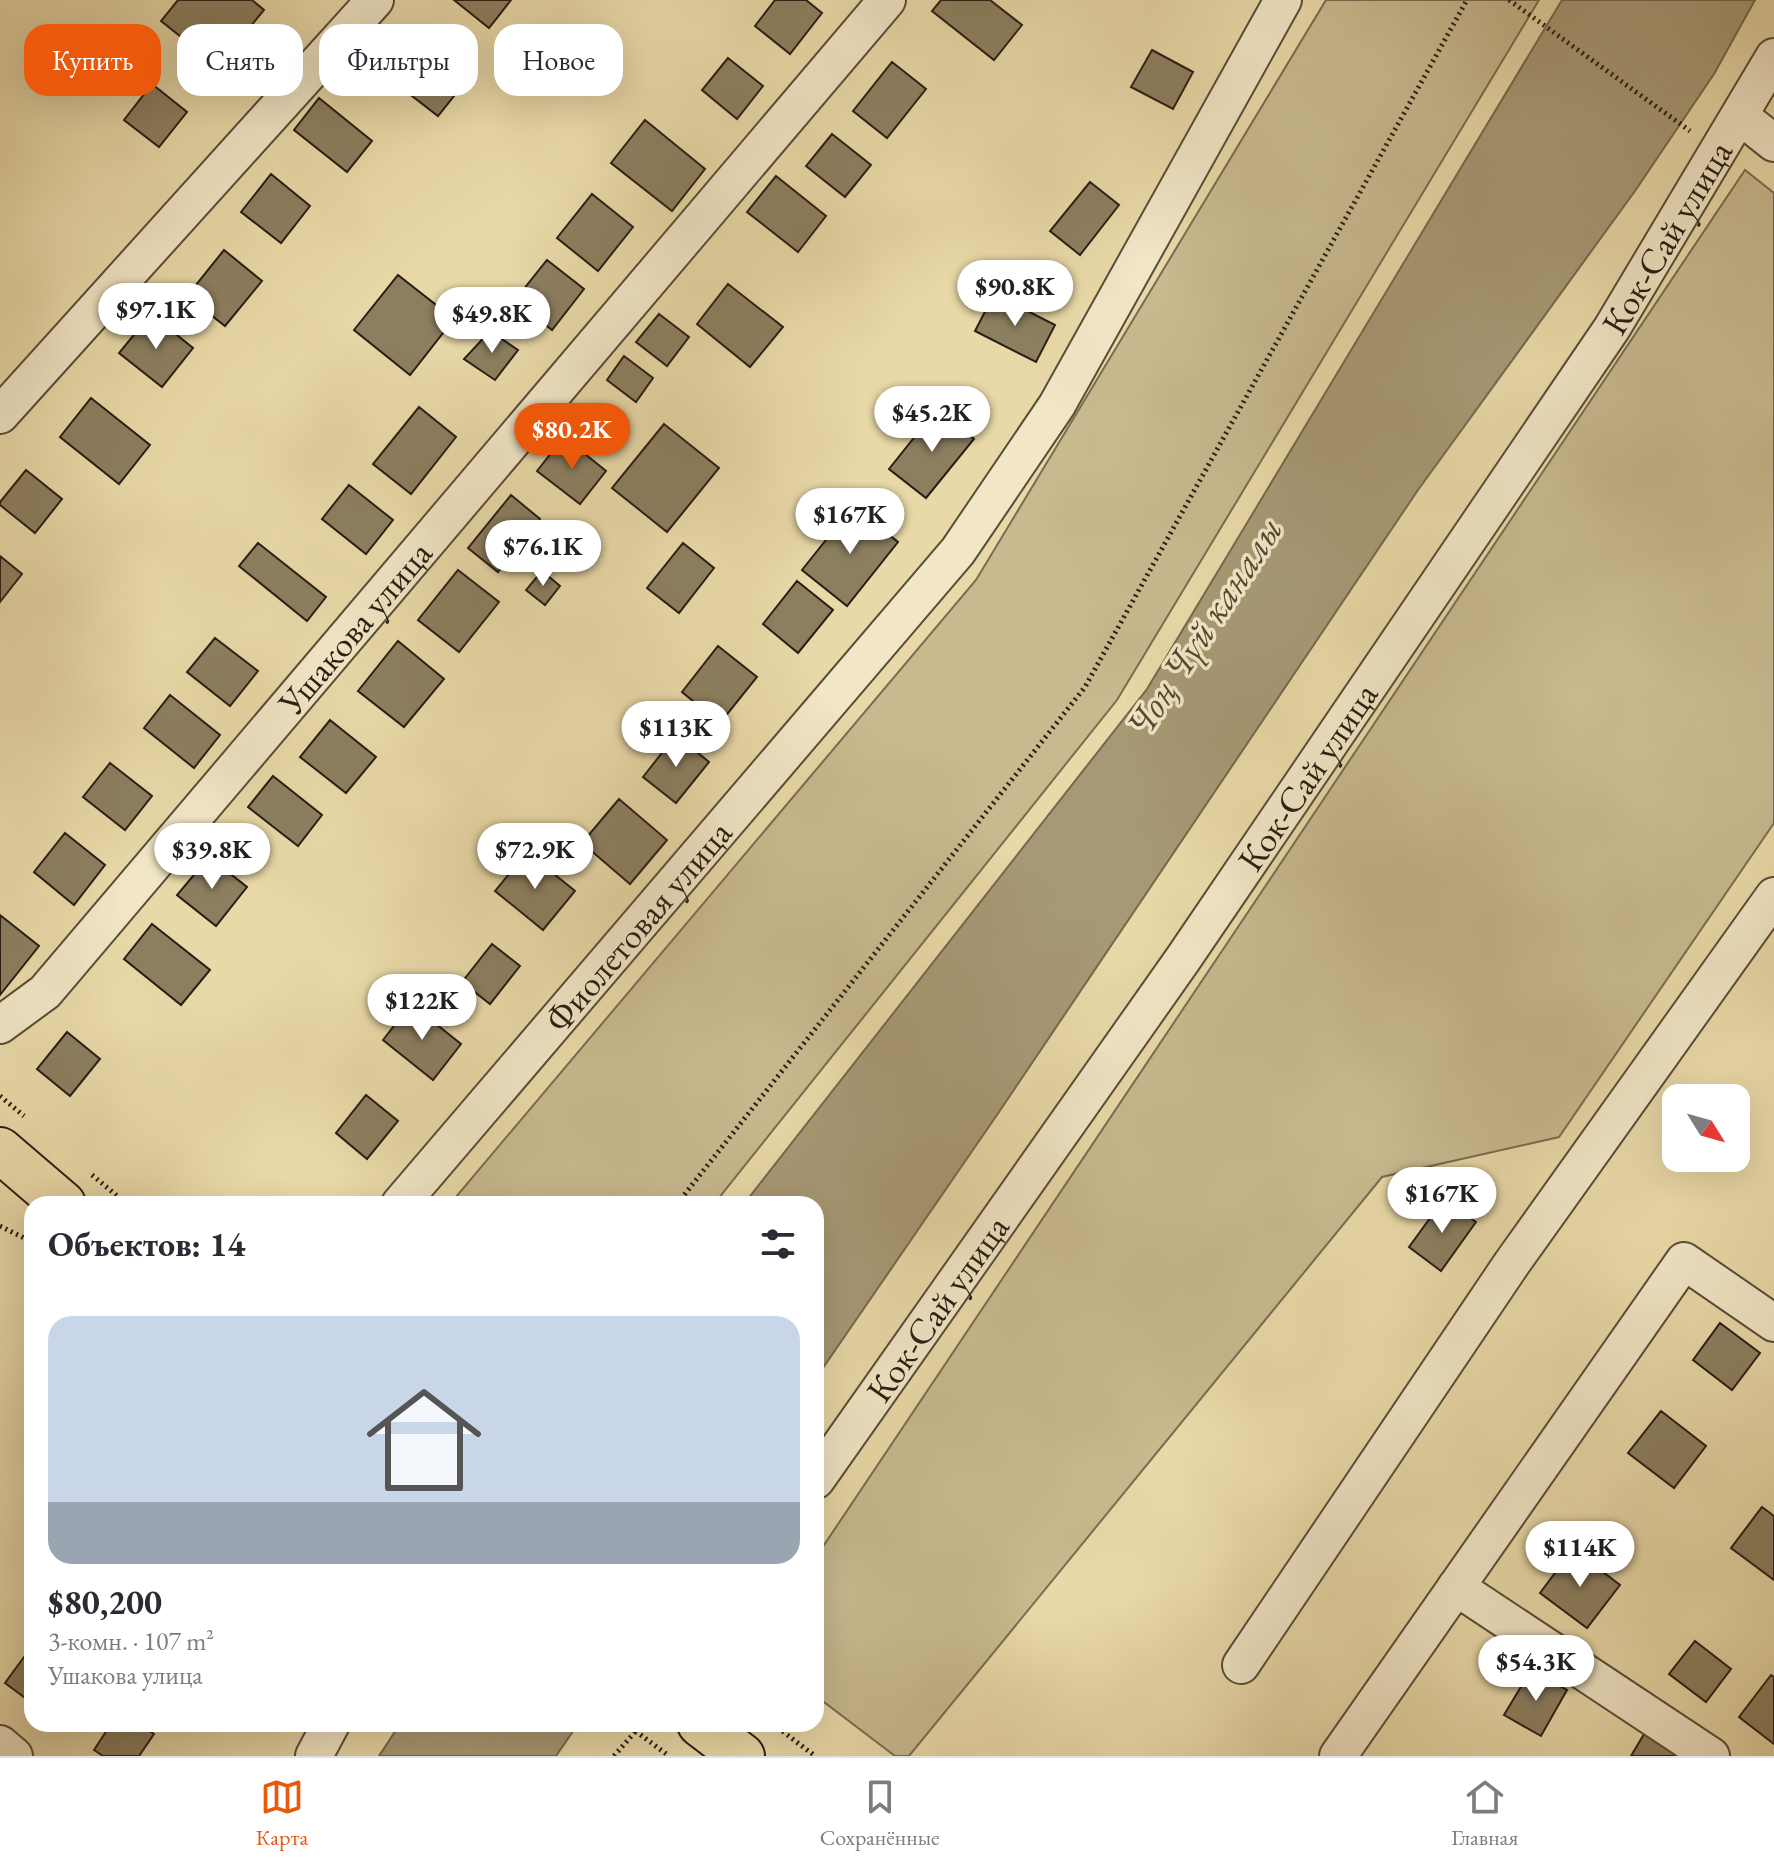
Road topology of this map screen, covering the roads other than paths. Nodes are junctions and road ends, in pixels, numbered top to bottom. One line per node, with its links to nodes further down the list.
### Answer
1 (375, 0): 7 (street)
2 (887, 0): 9 (street, Ушакова улица)
3 (1283, 0): 12 (street, Фиолетовая улица)
4 (1774, 57): 5 (street, Кок-Сай улица)
5 (1740, 116): 6 (street); 14 (street, Кок-Сай улица)
6 (1774, 143)
7 (0, 415)
8 (1774, 896): 16 (street)
9 (0, 1025)
10 (0, 1150): 11 (main road)
11 (54, 1196)
12 (407, 1196)
13 (1774, 1323): 15 (street)
14 (824, 1469)
15 (1456, 1587): 20 (street); 24 (street)
16 (1241, 1665)
17 (327, 1732): 22 (street)
18 (710, 1732): 23 (main road)
19 (0, 1744): 21 (street)
20 (1704, 1754)
21 (14, 1756)
22 (314, 1756)
23 (742, 1756)
24 (1338, 1756)

